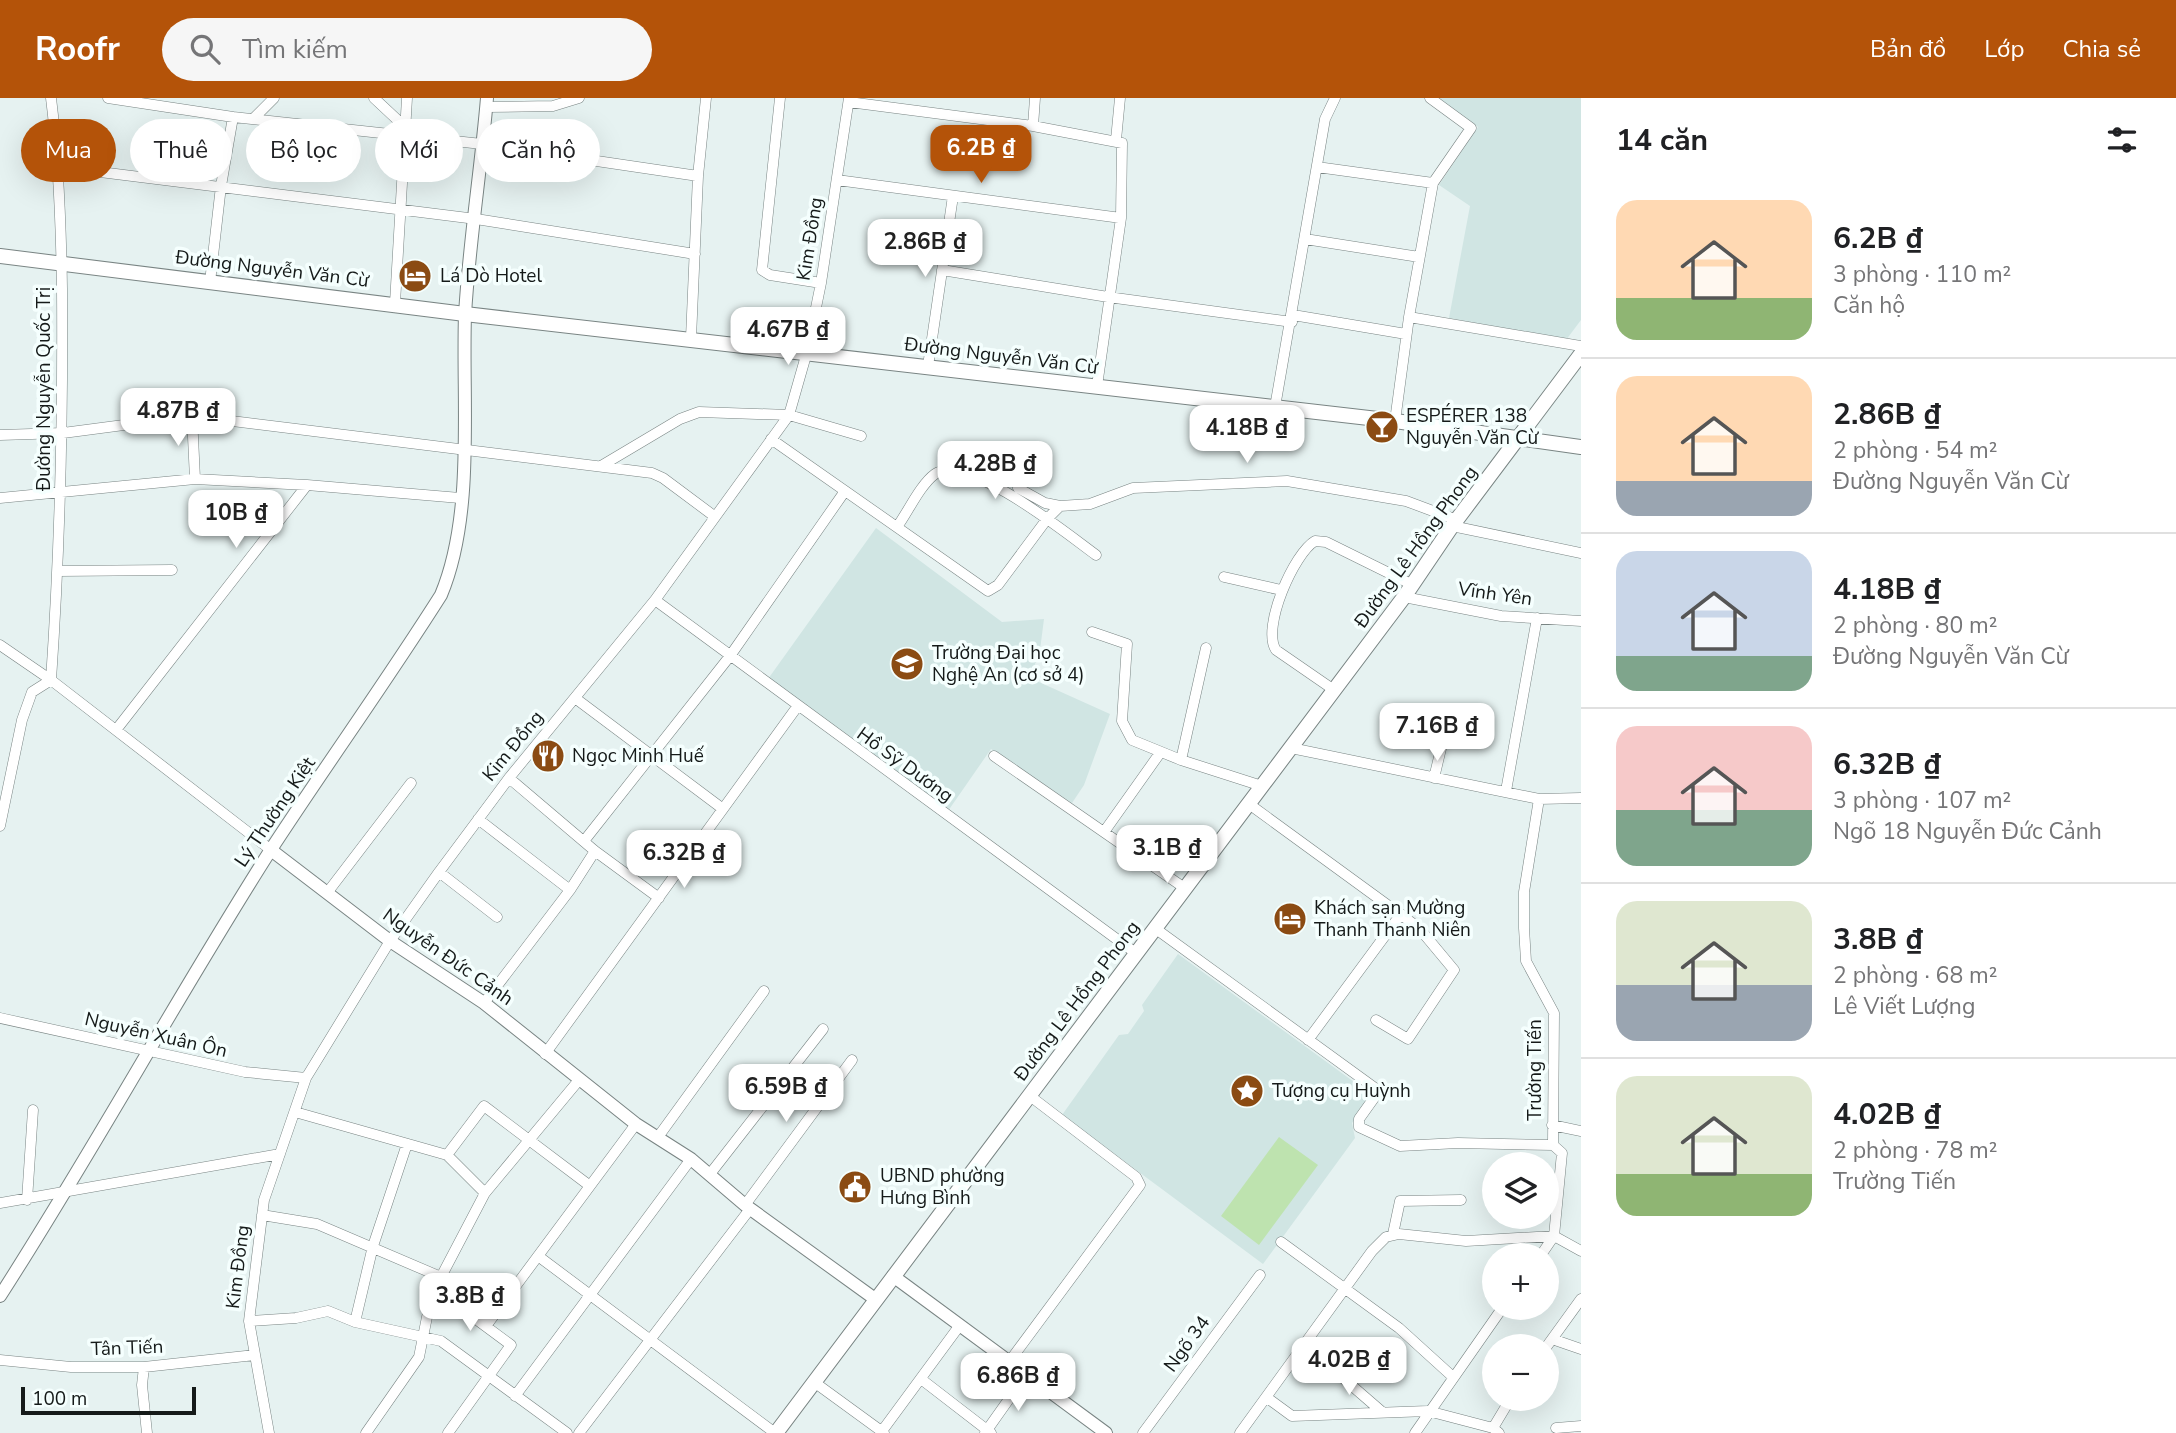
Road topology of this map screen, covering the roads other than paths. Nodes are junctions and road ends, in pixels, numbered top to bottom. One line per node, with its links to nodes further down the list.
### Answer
1 (51, 98): 18 (street, Đường Nguyễn Quốc Trị)
2 (108, 98): 16 (street)
3 (183, 98): 16 (street)
4 (274, 98): 19 (street)
5 (374, 98): 20 (street)
6 (407, 98): 21 (street)
7 (706, 98): 27 (street)
8 (780, 98): 45 (street)
9 (1035, 98): 22 (street)
10 (1121, 98): 23 (street)
11 (1335, 98): 25 (street)
12 (1430, 98): 32 (street)
13 (575, 99): 15 (street)
14 (849, 100): 22 (street); 28 (street, Kim Đồng)
15 (486, 102)
16 (195, 109): 17 (street)
17 (233, 117): 19 (street); 33 (street)
18 (54, 119)
19 (253, 119)
20 (393, 119)
21 (405, 119)
22 (1032, 126): 23 (street)
23 (1116, 140): 36 (street)
24 (600, 162): 27 (street)
25 (1317, 167): 32 (street); 38 (street)
26 (116, 174): 33 (street)
27 (698, 176): 39 (street)
28 (837, 180): 34 (street); 45 (street, Kim Đồng)
29 (60, 182): 42 (street, Đường Nguyễn Quốc Trị)
30 (401, 182): 35 (street)
31 (479, 182): 37 (street, Lý Thường Kiệt)
32 (1433, 183): 41 (street)
33 (221, 186): 35 (street); 44 (street)
34 (953, 196): 36 (street); 43 (street)
35 (400, 210): 37 (street); 47 (street)
36 (1121, 218): 46 (street)
37 (476, 219): 39 (street); 48 (street, Lý Thường Kiệt)
38 (1305, 239): 41 (street); 50 (street)
39 (695, 254): 52 (street)
40 (0, 256): 42 (main road, Đường Nguyễn Văn Cừ)
41 (1419, 257): 49 (street)
42 (62, 264): 44 (main road, Đường Nguyễn Văn Cừ); 62 (street, Đường Nguyễn Quốc Trị)
43 (942, 270): 46 (street); 56 (street)
44 (211, 282): 47 (main road, Đường Nguyễn Văn Cừ)
45 (821, 283): 54 (street, Kim Đồng)
46 (1108, 297): 50 (street); 57 (street)
47 (395, 303): 48 (main road, Đường Nguyễn Văn Cừ)
48 (466, 314): 52 (main road, Đường Nguyễn Văn Cừ); 68 (street, Lý Thường Kiệt)
49 (1409, 317): 51 (street); 53 (street)
50 (1293, 319): 51 (street); 58 (street)
51 (1406, 334): 61 (street)
52 (691, 338): 54 (main road, Đường Nguyễn Văn Cừ)
53 (1581, 346)
54 (807, 352): 56 (main road, Đường Nguyễn Văn Cừ); 60 (street, Kim Đồng)
55 (1581, 354): 65 (main road, Đường Lê Hồng Phong)
56 (928, 366): 57 (main road, Đường Nguyễn Văn Cừ)
57 (1097, 386): 58 (main road, Đường Nguyễn Văn Cừ)
58 (1275, 407): 61 (main road, Đường Nguyễn Văn Cừ)
59 (192, 415): 62 (street); 68 (street); 70 (street)
60 (789, 415): 64 (street); 66 (street, Kim Đồng); 69 (street)
61 (1395, 421): 65 (main road, Đường Nguyễn Văn Cừ)
62 (63, 433): 63 (street); 73 (street, Đường Nguyễn Quốc Trị)
63 (0, 435)
64 (861, 436)
65 (1519, 438): 67 (main road, Đường Nguyễn Văn Cừ); 80 (main road, Đường Lê Hồng Phong)
66 (771, 439): 74 (street); 78 (street, Kim Đồng)
67 (1581, 447)
68 (464, 451): 69 (street); 76 (street, Lý Thường Kiệt)
69 (601, 467): 78 (street)
70 (195, 479): 71 (street); 73 (street)
71 (307, 485): 76 (street); 101 (street)
72 (1018, 488): 77 (street)
73 (61, 491): 75 (street); 85 (street, Đường Nguyễn Quốc Trị)
74 (845, 491): 81 (street); 95 (street)
75 (0, 498)
76 (460, 498): 120 (street, Lý Thường Kiệt)
77 (1060, 506): 79 (street); 80 (street)
78 (713, 516): 89 (street, Kim Đồng)
79 (1046, 519): 81 (street); 81 (street); 83 (street)
80 (1455, 523): 82 (street); 88 (main road, Đường Lê Hồng Phong)
81 (897, 527)
82 (1581, 552)
83 (1096, 555)
84 (172, 570): 85 (street)
85 (58, 571): 96 (street, Đường Nguyễn Quốc Trị)
86 (1224, 577): 87 (street)
87 (1281, 590): 88 (street, Vĩnh Yên); 97 (street)
88 (1408, 591): 90 (street, Vĩnh Yên); 97 (main road, Đường Lê Hồng Phong)
89 (655, 600): 95 (street, Hồ Sỹ Dương); 98 (street, Kim Đồng)
90 (1537, 618): 91 (street, Vĩnh Yên); 111 (street)
91 (1581, 621)
92 (1092, 632): 103 (street)
93 (0, 645): 96 (street, Nguyễn Đức Cảnh)
94 (1206, 648): 106 (street)
95 (730, 656): 99 (street, Hồ Sỹ Dương); 104 (street)
96 (51, 680): 101 (street, Nguyễn Đức Cảnh); 117 (street)
97 (1334, 690): 102 (main road, Đường Lê Hồng Phong)
98 (575, 698): 104 (street); 107 (street, Kim Đồng)
99 (796, 707): 115 (street); 131 (street, Hồ Sỹ Dương)
100 (1450, 711): 108 (street)
101 (116, 730): 120 (street, Nguyễn Đức Cảnh)
102 (1291, 748): 108 (street); 110 (main road, Đường Lê Hồng Phong)
103 (1160, 753): 106 (street); 118 (street)
104 (650, 756): 115 (street); 119 (street)
105 (994, 756): 118 (street)
106 (1181, 760): 110 (street)
107 (509, 778): 116 (street, Kim Đồng); 119 (street)
108 (1434, 778): 111 (street)
109 (411, 783): 125 (street)
110 (1262, 786): 114 (main road, Đường Lê Hồng Phong)
111 (1506, 792): 113 (street)
112 (1581, 798): 113 (street)
113 (1539, 799): 147 (street, Trường Tiến)
114 (1249, 804): 123 (main road, Đường Lê Hồng Phong); 127 (street)
115 (723, 809): 126 (street)
116 (478, 819): 122 (street, Kim Đồng); 124 (street)
117 (0, 825)
118 (1104, 832): 123 (street)
119 (584, 841): 121 (street)
120 (271, 850): 125 (street, Nguyễn Đức Cảnh); 138 (street, Lý Thường Kiệt)
121 (595, 851): 124 (street); 126 (street)
122 (439, 872): 128 (street); 130 (street, Kim Đồng)
123 (1186, 889): 129 (main road, Đường Lê Hồng Phong)
124 (570, 890): 133 (street)
125 (327, 893): 130 (street, Nguyễn Đức Cảnh)
126 (659, 898): 139 (street)
127 (1401, 914): 135 (street); 137 (street)
128 (497, 917)
129 (1156, 929): 131 (main road, Đường Lê Hồng Phong); 137 (street)
130 (390, 941): 133 (street, Nguyễn Đức Cảnh); 141 (street, Kim Đồng)
131 (1137, 954): 143 (main road, Đường Lê Hồng Phong)
132 (764, 991): 149 (street)
133 (484, 1003): 139 (street, Nguyễn Đức Cảnh)
134 (0, 1018): 138 (street, Nguyễn Xuân Ôn)
135 (1376, 1020)
136 (822, 1029): 156 (street)
137 (1308, 1040): 152 (street)
138 (149, 1051): 141 (street, Nguyễn Xuân Ôn); 158 (street, Lý Thường Kiệt)
139 (545, 1054): 142 (street, Nguyễn Đức Cảnh)
140 (852, 1060): 163 (street)
141 (306, 1078): 145 (street, Kim Đồng)
142 (579, 1080): 146 (street, Nguyễn Đức Cảnh); 150 (street)
143 (1030, 1096): 173 (main road, Đường Lê Hồng Phong); 193 (street)
144 (33, 1110): 160 (street)
145 (295, 1112): 151 (street); 153 (street, Kim Đồng)
146 (636, 1124): 149 (street, Nguyễn Đức Cảnh); 157 (street)
147 (1552, 1125): 148 (street); 152 (street, Trường Tiến)
148 (1581, 1132)
149 (658, 1137): 155 (street, Nguyễn Đức Cảnh)
150 (529, 1142): 154 (street); 157 (street); 159 (street)
151 (407, 1144): 154 (street); 169 (street)
152 (1553, 1146): 166 (street, Trường Tiến)
153 (280, 1154): 158 (street); 164 (street, Kim Đồng)
154 (447, 1155): 159 (street)
155 (691, 1159): 156 (street, Nguyễn Đức Cảnh); 177 (street)
156 (710, 1174): 163 (street, Nguyễn Đức Cảnh)
157 (590, 1186): 171 (street)
158 (66, 1193): 160 (street); 178 (street, Lý Thường Kiệt)
159 (485, 1193): 174 (street)
160 (27, 1200): 162 (street)
161 (1461, 1200): 165 (street)
162 (0, 1203)
163 (747, 1207): 179 (street, Nguyễn Đức Cảnh); 188 (street)
164 (262, 1215): 169 (street); 182 (street, Kim Đồng)
165 (1393, 1234): 166 (street); 175 (street)
166 (1554, 1236): 168 (street, Trường Tiến); 170 (street)
167 (1281, 1242): 175 (street)
168 (1549, 1243)
169 (373, 1246): 174 (street); 183 (street)
170 (1581, 1251)
171 (538, 1256): 177 (street); 185 (street)
172 (1260, 1275): 219 (street, Ngõ 34)
173 (893, 1276): 179 (main road, Đường Lê Hồng Phong); 184 (street)
174 (441, 1277): 176 (street)
175 (1344, 1288): 198 (street); 202 (street)
176 (438, 1291): 185 (street); 187 (street)
177 (590, 1295): 188 (street); 201 (street)
178 (0, 1296)
179 (875, 1299): 200 (main road, Đường Lê Hồng Phong)
180 (1581, 1299): 186 (street)
181 (1494, 1320): 198 (street)
182 (249, 1321): 183 (street); 191 (street, Kim Đồng)
183 (355, 1322): 187 (street)
184 (960, 1325): 193 (street); 199 (street)
185 (486, 1326): 197 (street)
186 (1555, 1334)
187 (425, 1338): 197 (street); 213 (street)
188 (650, 1339): 216 (street); 217 (street)
189 (1559, 1344): 190 (street)
190 (1581, 1349)
191 (255, 1355): 195 (street, Tân Tiến); 212 (street, Kim Đồng)
192 (0, 1360): 195 (street, Tân Tiến)
193 (1009, 1362): 196 (street)
194 (1328, 1365): 203 (street)
195 (144, 1367): 211 (street)
196 (1026, 1375): 210 (street); 218 (street)
197 (488, 1377): 201 (street); 214 (street)
198 (1453, 1377): 204 (street)
199 (921, 1379): 209 (street); 210 (street)
200 (814, 1382): 209 (street); 217 (main road, Đường Lê Hồng Phong)
201 (515, 1396): 215 (street)
202 (1266, 1397): 203 (street); 220 (street)
203 (1381, 1410): 204 (street)
204 (1428, 1411): 208 (street); 221 (street)
205 (1505, 1411): 208 (street)
206 (1581, 1426): 207 (street)
207 (1556, 1428)
208 (1496, 1430)
209 (883, 1432)
210 (987, 1432)
211 (147, 1433)
212 (269, 1433)
213 (366, 1433)
214 (448, 1433)
215 (567, 1433)
216 (579, 1433)
217 (776, 1433)
218 (1106, 1433)
219 (1143, 1433)
220 (1240, 1433)
221 (1415, 1433)

